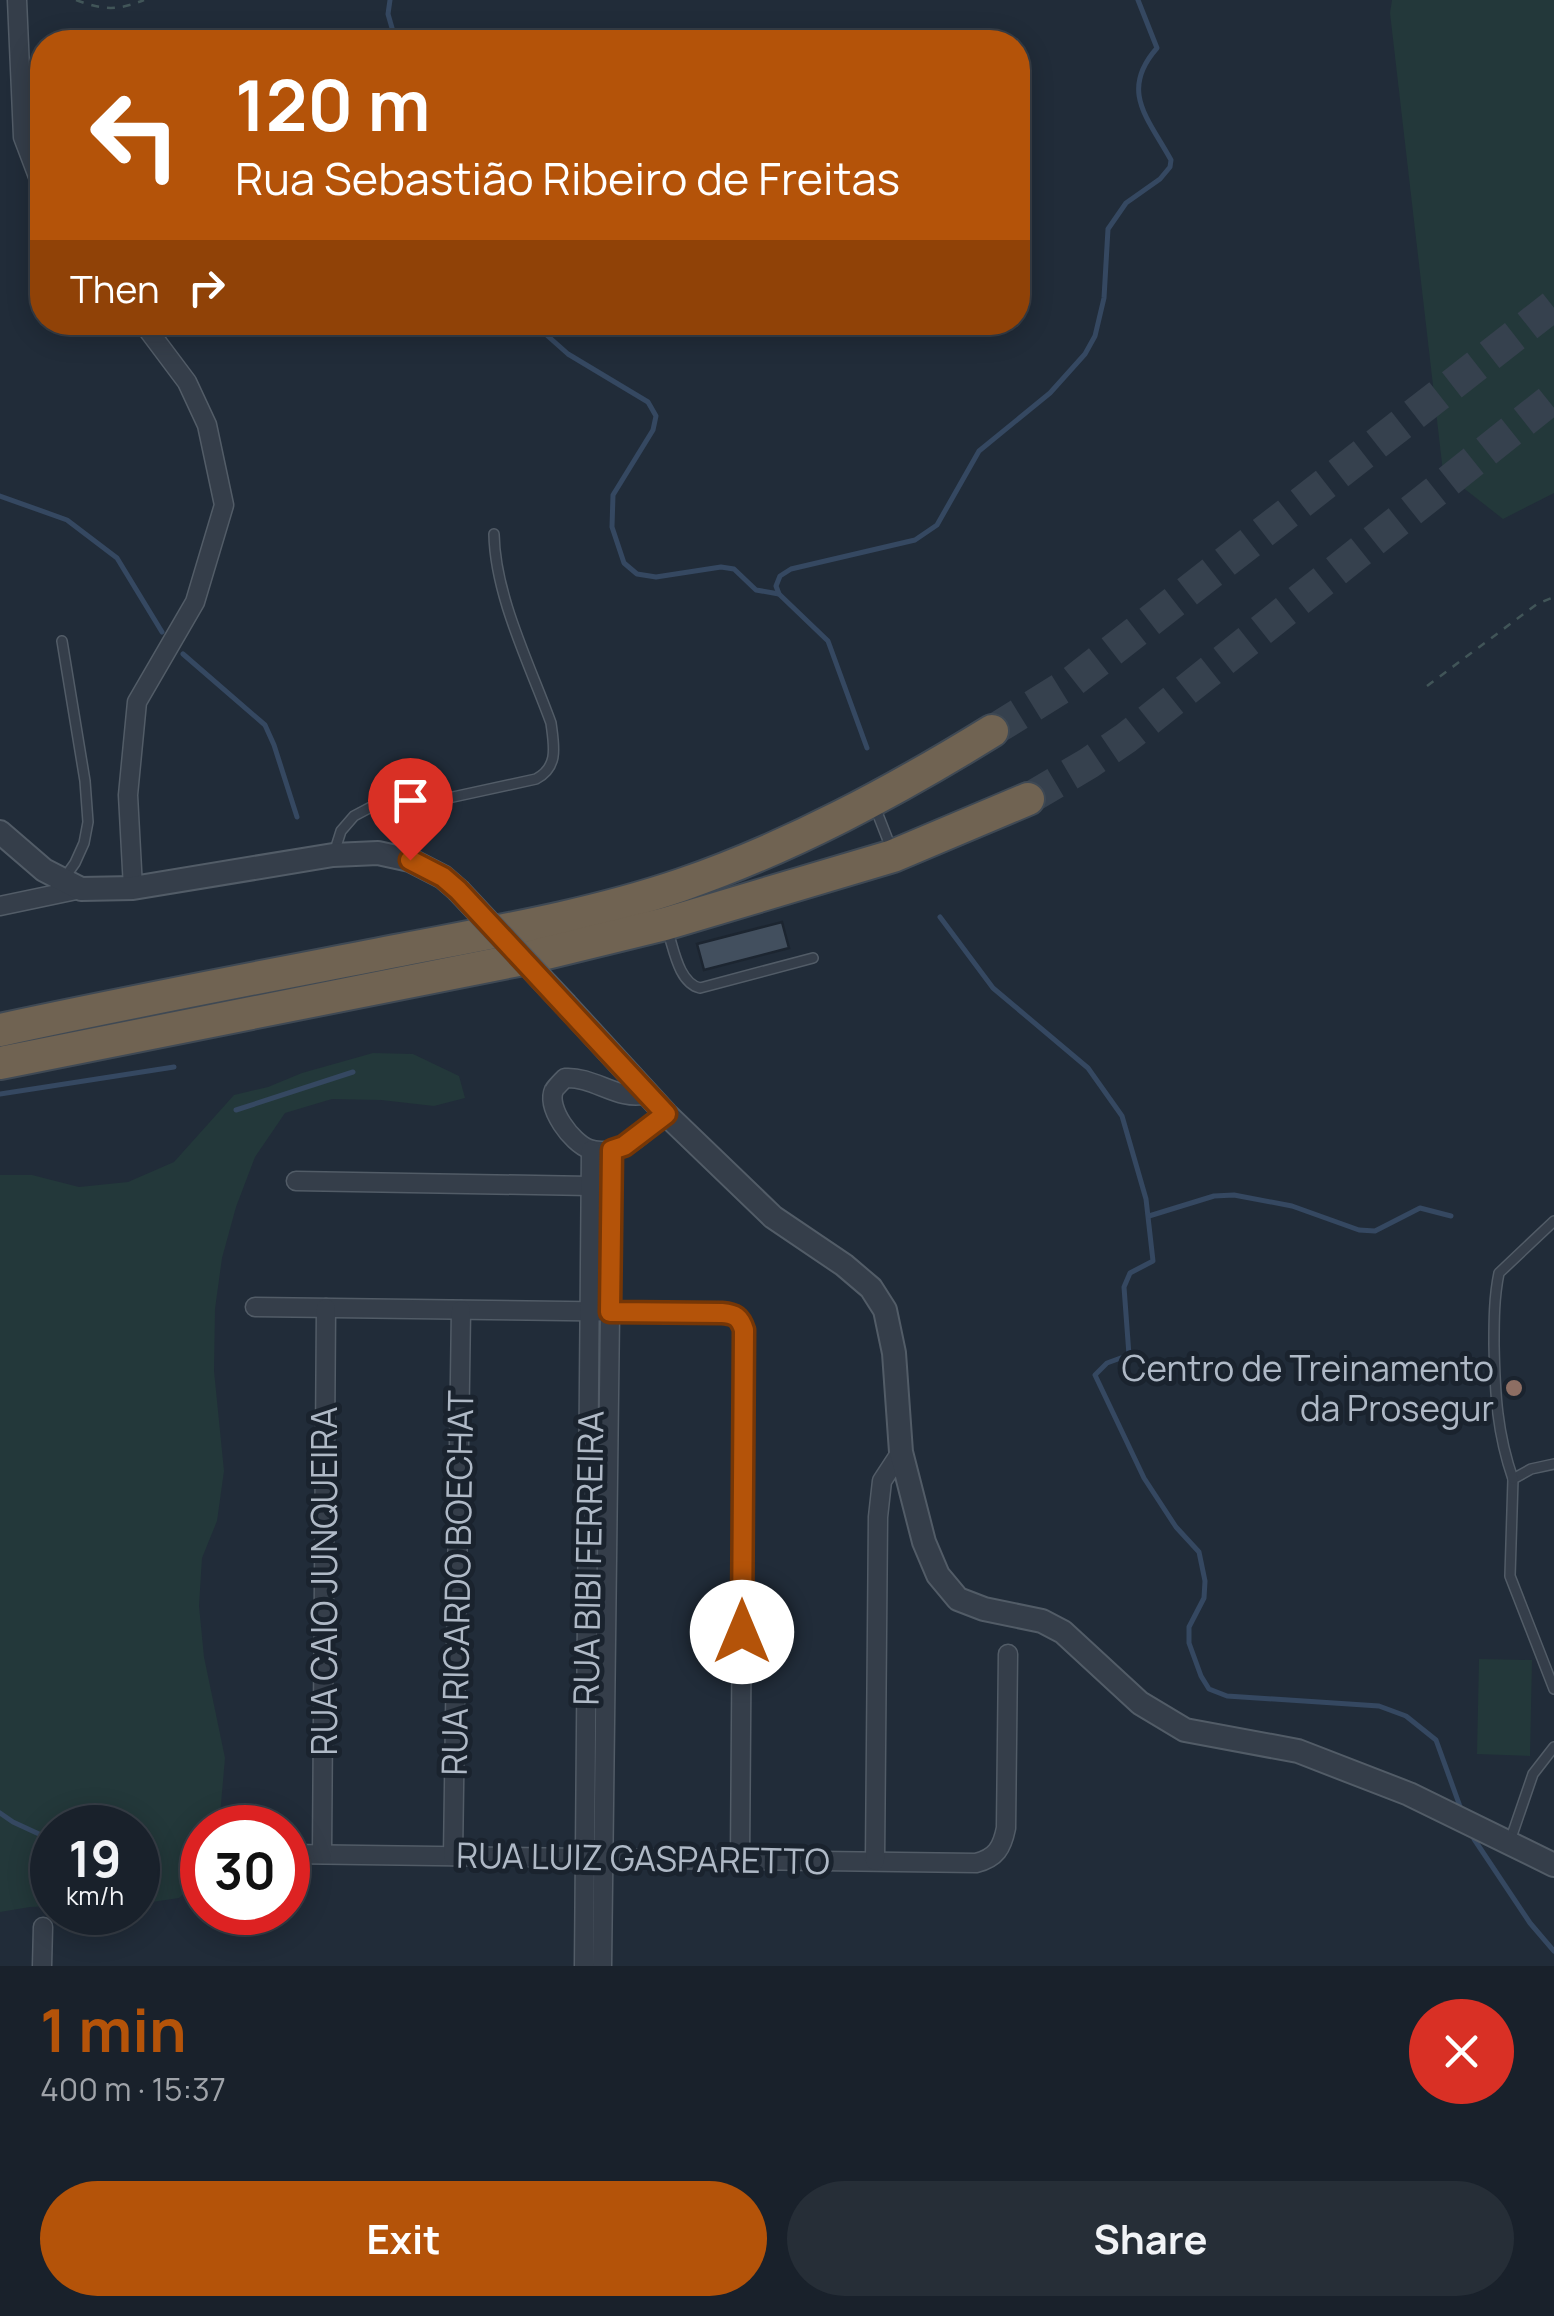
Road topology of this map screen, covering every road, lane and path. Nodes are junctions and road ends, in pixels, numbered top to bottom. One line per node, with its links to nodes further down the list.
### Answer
1 (17, 0): 4 (street)
2 (76, 0): 3 (path)
3 (144, 0)
4 (30, 155)
5 (152, 335): 17 (street)
6 (494, 534): 14 (lane)
7 (1554, 597): 9 (path)
8 (62, 641): 16 (lane)
9 (1426, 686)
10 (992, 731): 12 (highway)
11 (1028, 798): 15 (highway)
12 (872, 802): 15 (lane); 21 (highway)
13 (0, 832): 16 (street)
14 (333, 855): 17 (street); 23 (street, bridge)
15 (894, 856): 19 (highway)
16 (72, 885): 17 (street); 18 (street)
17 (133, 888)
18 (0, 906)
19 (665, 924): 20 (lane); 22 (highway)
20 (813, 958)
21 (0, 1030)
22 (0, 1063)
23 (647, 1094): 24 (street); 25 (street)
24 (666, 1114): 26 (street); 35 (street)
25 (591, 1150): 26 (street); 28 (street, RUA BIBI FERREIRA)
26 (612, 1150): 34 (street, RUA BIBI FERREIRA)
27 (296, 1181): 28 (street)
28 (590, 1186): 33 (street, RUA BIBI FERREIRA)
29 (1554, 1220): 37 (lane)
30 (255, 1307): 31 (street)
31 (326, 1308): 32 (street); 44 (street, RUA CAIO JUNQUEIRA)
32 (461, 1310): 33 (street); 45 (street, RUA RICARDO BOECHAT)
33 (590, 1311): 34 (street); 39 (street, RUA BIBI FERREIRA)
34 (610, 1312): 39 (street, RUA BIBI FERREIRA); 47 (street)
35 (900, 1452): 42 (street); 48 (street)
36 (1554, 1464): 37 (lane)
37 (1513, 1479): 40 (lane)
38 (1008, 1654): 48 (street, RUA LUIZ GASPARETTO)
39 (596, 1687): 46 (street, RUA BIBI FERREIRA)
40 (1554, 1689)
41 (1554, 1747): 42 (lane)
42 (1509, 1843): 49 (street)
43 (310, 1854): 44 (street, RUA LUIZ GASPARETTO)
44 (322, 1854): 45 (street, RUA LUIZ GASPARETTO)
45 (453, 1856): 46 (street, RUA LUIZ GASPARETTO)
46 (594, 1858): 47 (street, RUA LUIZ GASPARETTO); 52 (street, RUA BIBI FERREIRA); 53 (street, RUA BIBI FERREIRA)
47 (740, 1860): 48 (street, RUA LUIZ GASPARETTO)
48 (875, 1861)
49 (1554, 1865)
50 (42, 1935): 51 (street)
51 (42, 1966)
52 (584, 1966)
53 (602, 1966)

